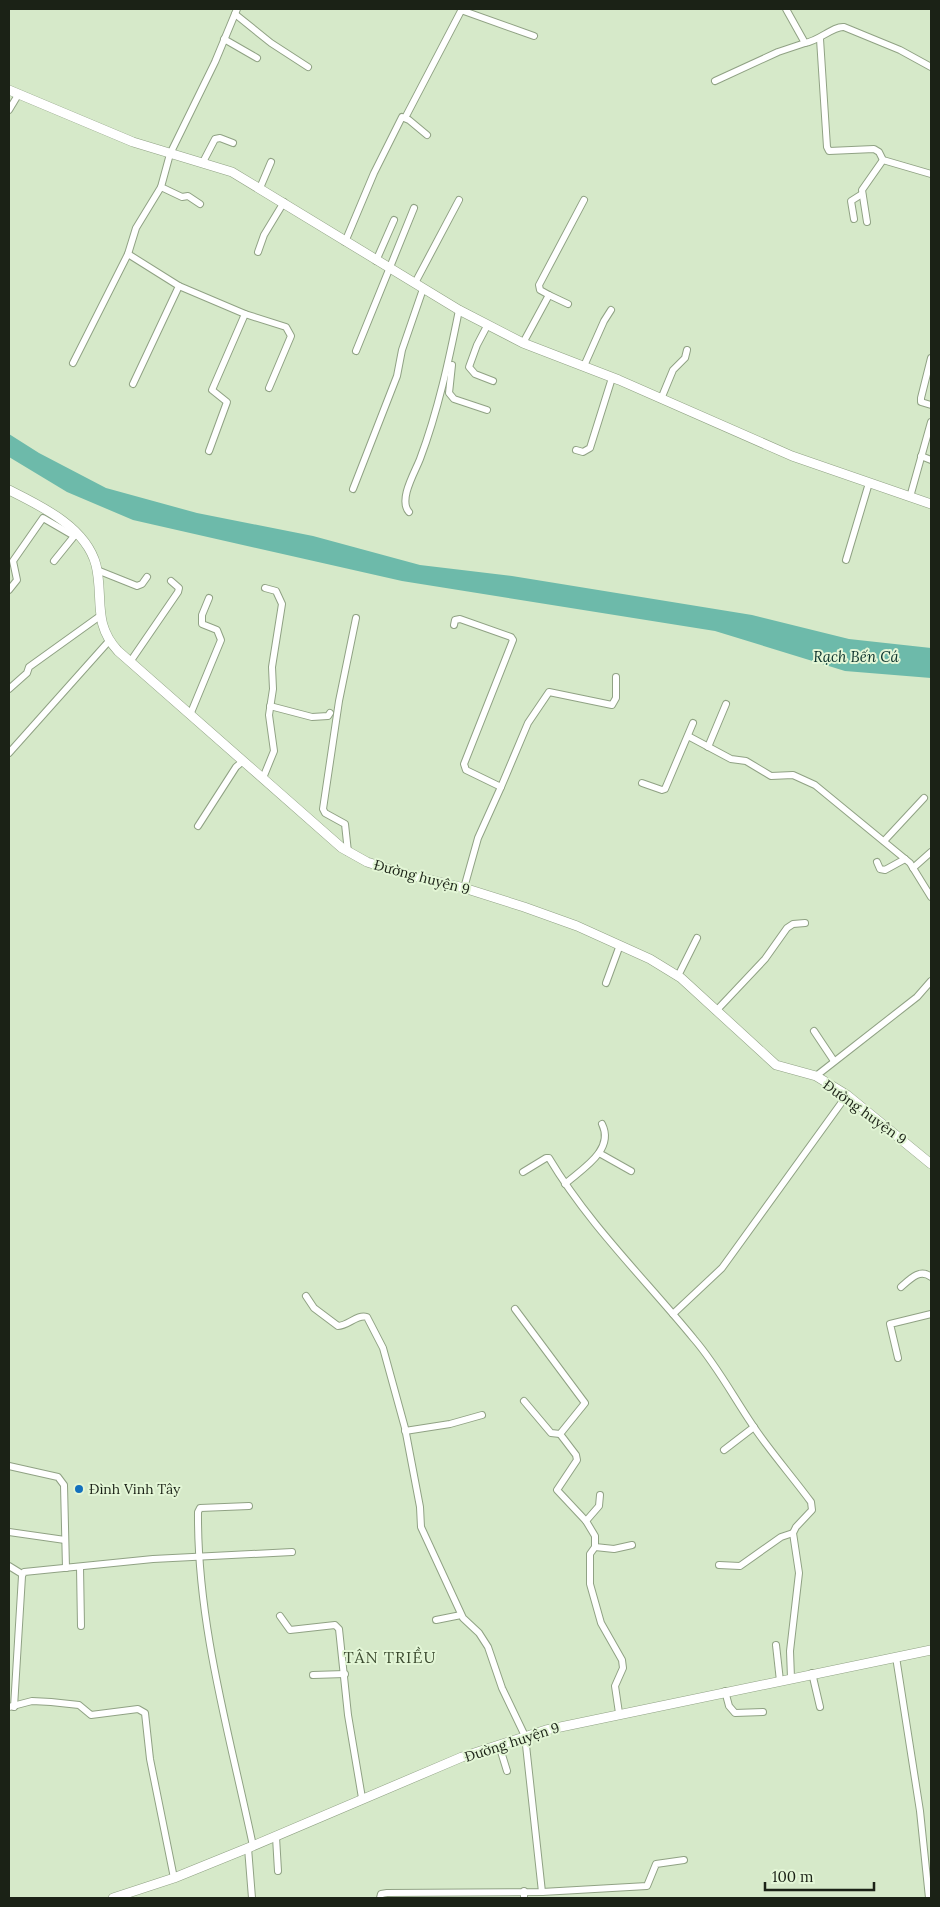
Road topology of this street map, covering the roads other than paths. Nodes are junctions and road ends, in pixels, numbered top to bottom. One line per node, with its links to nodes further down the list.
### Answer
1 (462, 9): 4 (street); 15 (street)
2 (786, 9): 7 (street)
3 (236, 11): 5 (street); 9 (street)
4 (534, 36)
5 (224, 39): 8 (street); 18 (street)
6 (820, 39): 7 (street); 10 (street); 19 (street)
7 (805, 43): 11 (street)
8 (257, 58)
9 (308, 67)
10 (931, 67)
11 (715, 82)
12 (9, 90): 13 (street)
13 (18, 95): 14 (street); 18 (street)
14 (9, 110)
15 (405, 118): 16 (street); 34 (street)
16 (427, 135)
17 (233, 143): 20 (street)
18 (170, 154): 20 (street); 23 (street)
19 (883, 160): 22 (street); 25 (street)
20 (203, 162): 24 (street)
21 (270, 162): 24 (street)
22 (931, 174)
23 (161, 186): 29 (street); 36 (street)
24 (260, 188): 28 (street)
25 (862, 194): 31 (street); 33 (street)
26 (459, 200): 39 (street)
27 (584, 200): 42 (street)
28 (284, 202): 34 (street); 35 (street)
29 (200, 204)
30 (414, 208): 38 (street)
31 (854, 219)
32 (394, 220): 37 (street)
33 (867, 222)
34 (345, 242): 37 (street)
35 (258, 252)
36 (128, 254): 40 (street); 52 (street)
37 (376, 261): 38 (street)
38 (390, 269): 39 (street); 50 (street)
39 (415, 283): 41 (street)
40 (179, 286): 46 (street); 56 (street)
41 (423, 289): 45 (street); 67 (street)
42 (549, 295): 43 (street); 48 (street)
43 (568, 304)
44 (611, 310): 53 (street)
45 (461, 311): 47 (street); 60 (street); 71 (street)
46 (245, 314): 57 (street); 63 (street)
47 (487, 326): 48 (street); 55 (street)
48 (523, 343): 53 (street)
49 (687, 350): 58 (street)
50 (356, 351)
51 (931, 358): 59 (street)
52 (73, 363)
53 (584, 366): 54 (street)
54 (612, 378): 58 (street); 62 (street)
55 (493, 381)
56 (133, 384)
57 (269, 388)
58 (661, 399): 66 (street)
59 (931, 405)
60 (487, 410)
61 (931, 422): 64 (street)
62 (576, 450)
63 (209, 451)
64 (921, 456): 65 (street); 69 (street)
65 (931, 460)
66 (869, 483): 69 (street); 73 (street)
67 (353, 489)
68 (9, 490): 72 (street, Đường huyện 9)
69 (910, 496): 70 (street)
70 (931, 504)
71 (409, 512)
72 (75, 534): 74 (street); 75 (street, Đường huyện 9); 79 (street)
73 (846, 560)
74 (54, 561)
75 (97, 570): 76 (street); 81 (street, Đường huyện 9)
76 (147, 577)
77 (170, 581): 85 (street)
78 (265, 588): 89 (street)
79 (9, 590)
80 (210, 598): 91 (street)
81 (100, 616): 84 (street, Đường huyện 9); 87 (street)
82 (356, 618): 103 (street)
83 (454, 625): 99 (street)
84 (109, 641): 85 (street, Đường huyện 9); 95 (street)
85 (130, 662): 91 (street, Đường huyện 9)
86 (616, 677): 99 (street)
87 (9, 689)
88 (726, 704): 94 (street)
89 (270, 706): 90 (street); 97 (street)
90 (330, 713)
91 (190, 715): 96 (street, Đường huyện 9)
92 (693, 723): 93 (street)
93 (688, 736): 94 (street); 98 (street)
94 (708, 747): 102 (street)
95 (9, 753)
96 (243, 760): 97 (street, Đường huyện 9); 101 (street)
97 (263, 778): 103 (street, Đường huyện 9)
98 (642, 784)
99 (501, 787): 108 (street)
100 (924, 798): 102 (street)
101 (198, 826)
102 (884, 841): 105 (street)
103 (348, 852): 108 (street, Đường huyện 9)
104 (931, 852): 107 (street)
105 (905, 859): 106 (street); 107 (street)
106 (876, 862)
107 (913, 868): 109 (street)
108 (464, 888): 112 (street, Đường huyện 9)
109 (931, 897)
110 (805, 923): 116 (street)
111 (697, 938): 113 (street)
112 (620, 945): 113 (street, Đường huyện 9); 115 (street)
113 (678, 976): 116 (street, Đường huyện 9)
114 (931, 981): 118 (street)
115 (606, 984)
116 (716, 1011): 119 (street, Đường huyện 9)
117 (814, 1031): 118 (street)
118 (834, 1062): 119 (street)
119 (816, 1076): 120 (street, Đường huyện 9)
120 (847, 1095): 123 (street, Đường huyện 9); 131 (street)
121 (602, 1124): 122 (street)
122 (599, 1153): 124 (street); 126 (street)
123 (931, 1164)
124 (631, 1171)
125 (523, 1172): 126 (street)
126 (565, 1184): 131 (street)
127 (931, 1277): 128 (street)
128 (901, 1287)
129 (306, 1296): 137 (street)
130 (515, 1309): 138 (street)
131 (673, 1314): 136 (street)
132 (931, 1314): 133 (street)
133 (898, 1358)
134 (524, 1401): 138 (street)
135 (482, 1416): 137 (street)
136 (754, 1427): 139 (street); 145 (street)
137 (405, 1431): 156 (street)
138 (560, 1434): 143 (street)
139 (724, 1450)
140 (9, 1466): 146 (street)
141 (600, 1495): 143 (street)
142 (249, 1506): 150 (street)
143 (586, 1522): 148 (street)
144 (9, 1532): 146 (street)
145 (793, 1533): 151 (street); 166 (street)
146 (65, 1540): 154 (street)
147 (632, 1545): 148 (street)
148 (595, 1547): 172 (street)
149 (292, 1552): 150 (street)
150 (198, 1557): 153 (street); 178 (street)
151 (719, 1564)
152 (9, 1566): 155 (street)
153 (80, 1567): 154 (street); 159 (street)
154 (66, 1568): 155 (street)
155 (22, 1574): 169 (street)
156 (461, 1615): 158 (street); 173 (street)
157 (280, 1616): 164 (street)
158 (436, 1620)
159 (80, 1626)
160 (776, 1645): 167 (street)
161 (931, 1650): 162 (street, Đường huyện 9)
162 (896, 1657): 163 (street, Đường huyện 9); 189 (street)
163 (812, 1673): 166 (street, Đường huyện 9); 170 (street)
164 (345, 1674): 165 (street); 176 (street)
165 (313, 1675)
166 (791, 1678): 167 (street, Đường huyện 9)
167 (780, 1680): 168 (street, Đường huyện 9)
168 (725, 1691): 171 (street); 172 (street, Đường huyện 9)
169 (12, 1707): 181 (street)
170 (820, 1707)
171 (763, 1712)
172 (619, 1713): 173 (street, Đường huyện 9)
173 (525, 1736): 174 (street, Đường huyện 9); 183 (street)
174 (499, 1745): 175 (street); 176 (street, Đường huyện 9)
175 (507, 1771)
176 (362, 1798): 177 (street, Đường huyện 9)
177 (276, 1837): 178 (street, Đường huyện 9); 180 (street)
178 (251, 1847): 181 (street, Đường huyện 9); 186 (street)
179 (684, 1860): 183 (street)
180 (278, 1871)
181 (174, 1878): 185 (street, Đường huyện 9)
182 (524, 1891): 183 (street); 184 (street); 188 (street)
183 (542, 1892)
184 (493, 1895): 187 (street)
185 (113, 1898)
186 (252, 1898)
187 (380, 1898)
188 (524, 1898)
189 (929, 1898)

